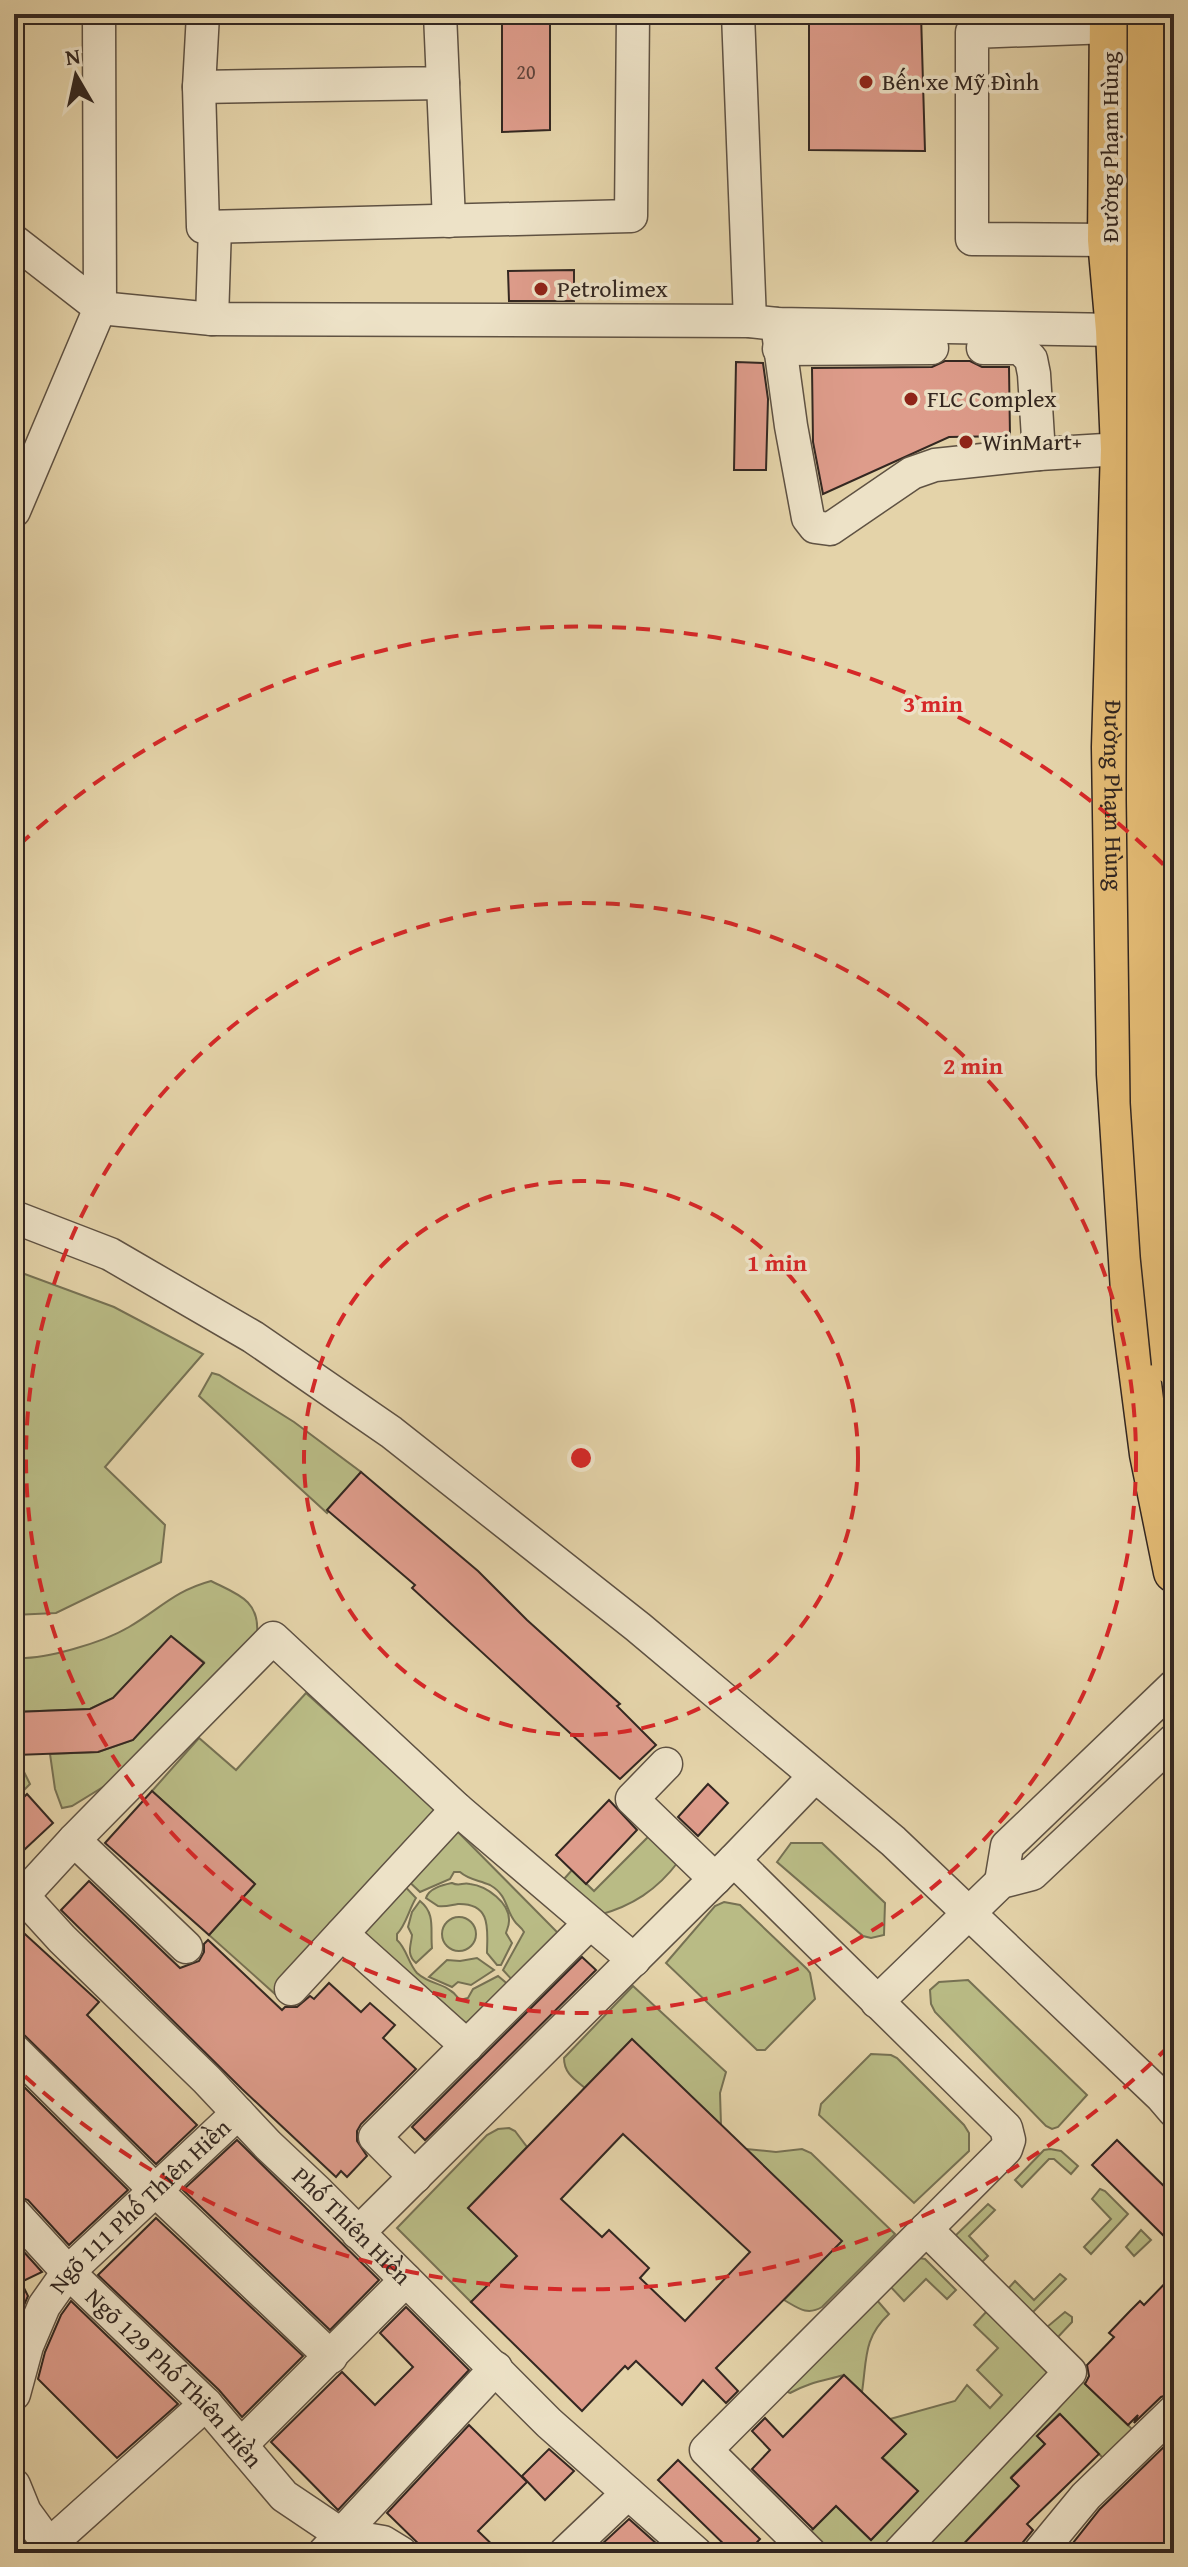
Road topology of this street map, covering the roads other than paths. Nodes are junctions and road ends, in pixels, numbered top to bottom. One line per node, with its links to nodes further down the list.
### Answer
1 (99, 14): 13 (street)
2 (203, 14): 8 (street)
3 (440, 14): 7 (street)
4 (633, 14): 9 (street)
5 (738, 14): 16 (street)
6 (1124, 18): 11 (main road, Đường Phạm Hùng); 11 (street); 23 (highway, bridge)
7 (443, 83): 8 (street); 9 (street)
8 (199, 87): 10 (street)
9 (449, 221): 10 (street)
10 (215, 227): 14 (street)
11 (1108, 240): 15 (main road, Đường Phạm Hùng)
12 (14, 241): 13 (street)
13 (100, 308): 14 (street); 19 (street)
14 (212, 319): 16 (street)
15 (1116, 330): 16 (street); 17 (main road, Đường Phạm Hùng)
16 (769, 331): 18 (street); 18 (street)
17 (1121, 449): 18 (street); 22 (main road, Đường Phạm Hùng)
18 (1039, 454)
19 (14, 511)
20 (1174, 1215): 22 (main road)
21 (14, 1217): 28 (street)
22 (1126, 1218): 24 (main road, Đường Phạm Hùng)
23 (1174, 1363)
24 (1174, 1572)
25 (1174, 1686): 32 (street)
26 (1174, 1740): 32 (street)
27 (666, 1764): 31 (street)
28 (815, 1776): 31 (street); 34 (street)
29 (457, 1809): 30 (street); 35 (street); 36 (street)
30 (74, 1840): 33 (street); 37 (street)
31 (725, 1870): 38 (street); 40 (street)
32 (1001, 1882): 34 (street)
33 (16, 1891): 44 (street, Phố Thiên Hiền)
34 (968, 1913): 40 (street); 43 (street)
35 (590, 1923): 38 (street); 41 (street)
36 (342, 1934): 39 (street); 41 (street)
37 (186, 1947)
38 (634, 1960): 45 (street)
39 (291, 1989)
40 (877, 2002): 48 (street)
41 (467, 2046): 45 (street)
42 (14, 2050): 46 (street)
43 (1174, 2111)
44 (238, 2113): 46 (street, Ngõ 111 Phố Thiên Hiền); 49 (street, Phố Thiên Hiền)
45 (415, 2177): 49 (street)
46 (155, 2190): 50 (street, Ngõ 111 Phố Thiên Hiền); 52 (street)
47 (14, 2213): 50 (street, Ngõ 129 Phố Thiên Hiền)
48 (926, 2229): 65 (street); 66 (street)
49 (358, 2233): 51 (street, Phố Thiên Hiền)
50 (68, 2272): 54 (street, Ngõ 111 Phố Thiên Hiền); 55 (street, Ngõ 129 Phố Thiên Hiền)
51 (406, 2280): 52 (street); 53 (street, Phố Thiên Hiền)
52 (331, 2357): 57 (street)
53 (496, 2368): 59 (street, Phố Thiên Hiền); 60 (street)
54 (14, 2394)
55 (206, 2404): 57 (street, Ngõ 129 Phố Thiên Hiền); 61 (street)
56 (1174, 2411): 67 (street)
57 (241, 2445): 60 (street, Ngõ 129 Phố Thiên Hiền)
58 (14, 2485): 61 (street)
59 (628, 2493): 63 (street); 64 (street, Phố Thiên Hiền)
60 (333, 2544): 62 (street)
61 (45, 2549)
62 (401, 2553)
63 (565, 2553)
64 (696, 2553)
65 (810, 2553)
66 (899, 2553)
67 (1039, 2553)

